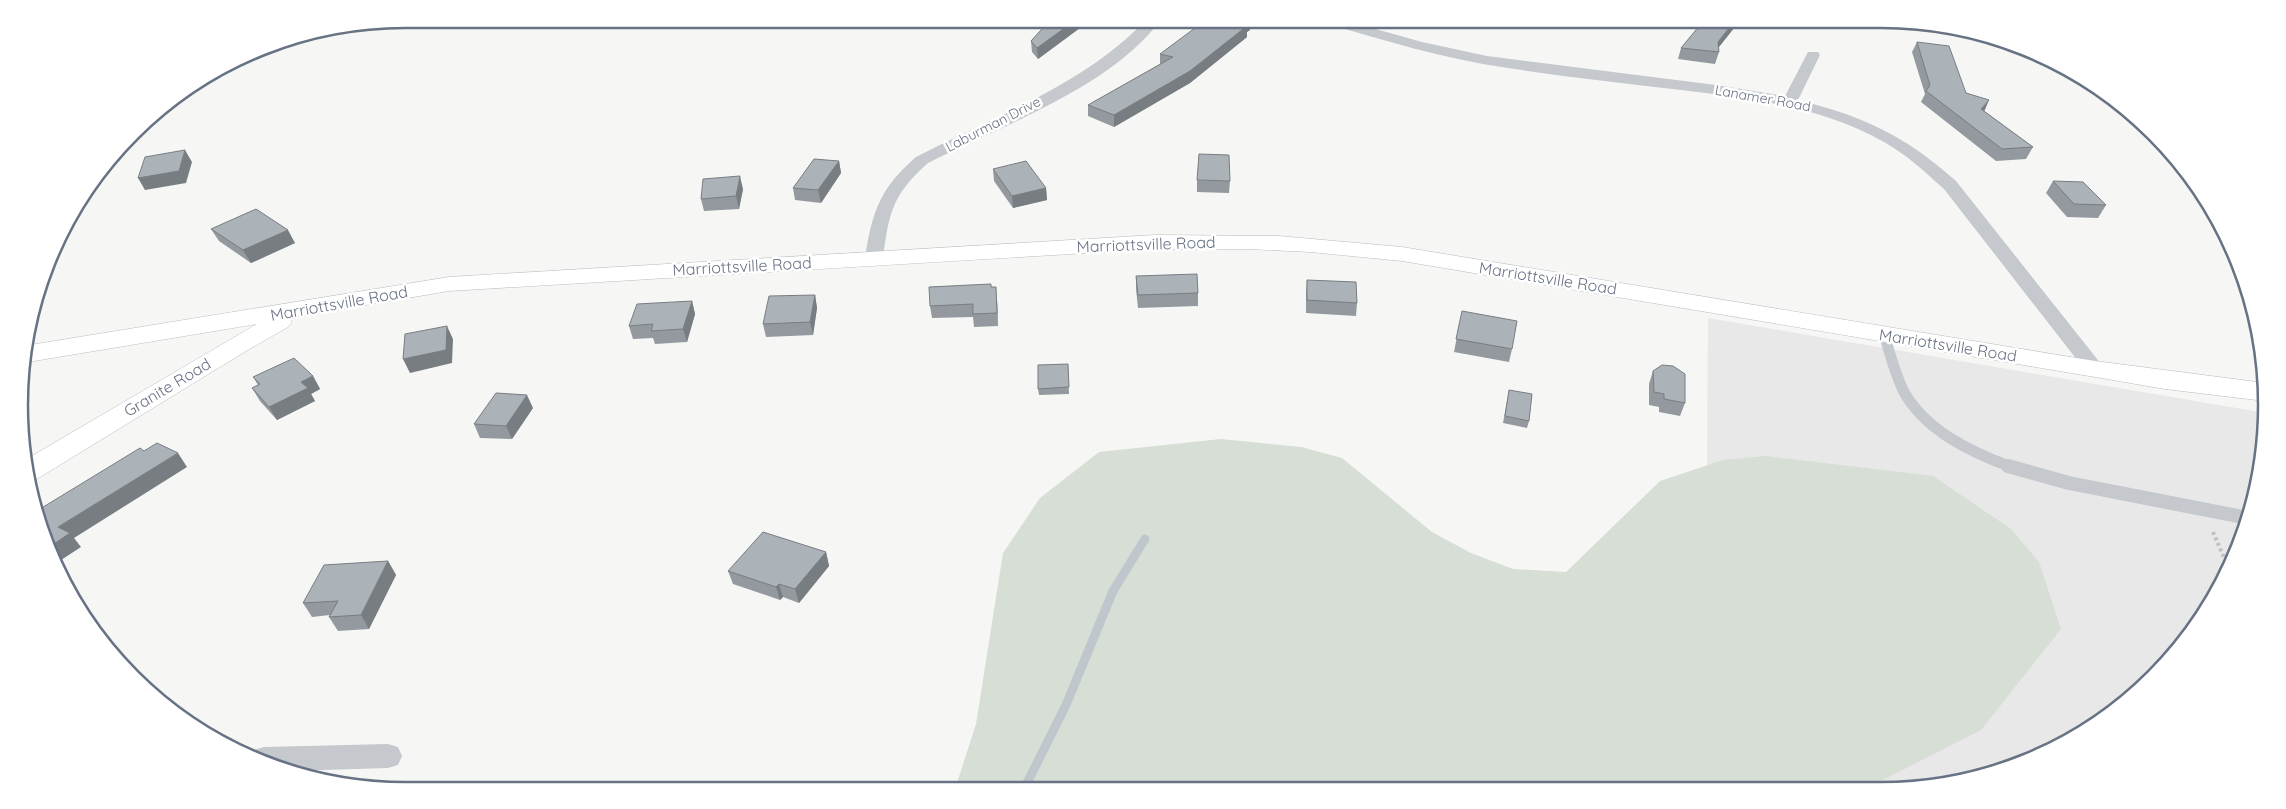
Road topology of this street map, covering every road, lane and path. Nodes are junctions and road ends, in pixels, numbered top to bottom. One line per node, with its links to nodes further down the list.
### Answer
1 (1145, 28): 5 (street, Laburman Drive)
2 (1360, 28): 4 (street, Lanamer Road)
3 (1813, 55): 4 (street)
4 (1790, 101): 9 (street, Lanamer Road)
5 (874, 258): 6 (main road, Marriottsville Road); 7 (main road, Marriottsville Road)
6 (310, 308): 8 (main road, Marriottsville Road); 11 (main road, Granite Road)
7 (1884, 334): 9 (main road, Marriottsville Road); 12 (lane)
8 (31, 353)
9 (2095, 369): 10 (main road, Marriottsville Road)
10 (2258, 391)
11 (33, 468)
12 (2241, 517)
13 (2210, 525): 14 (path)
14 (2225, 560)
15 (388, 756): 16 (street)
16 (276, 759)

